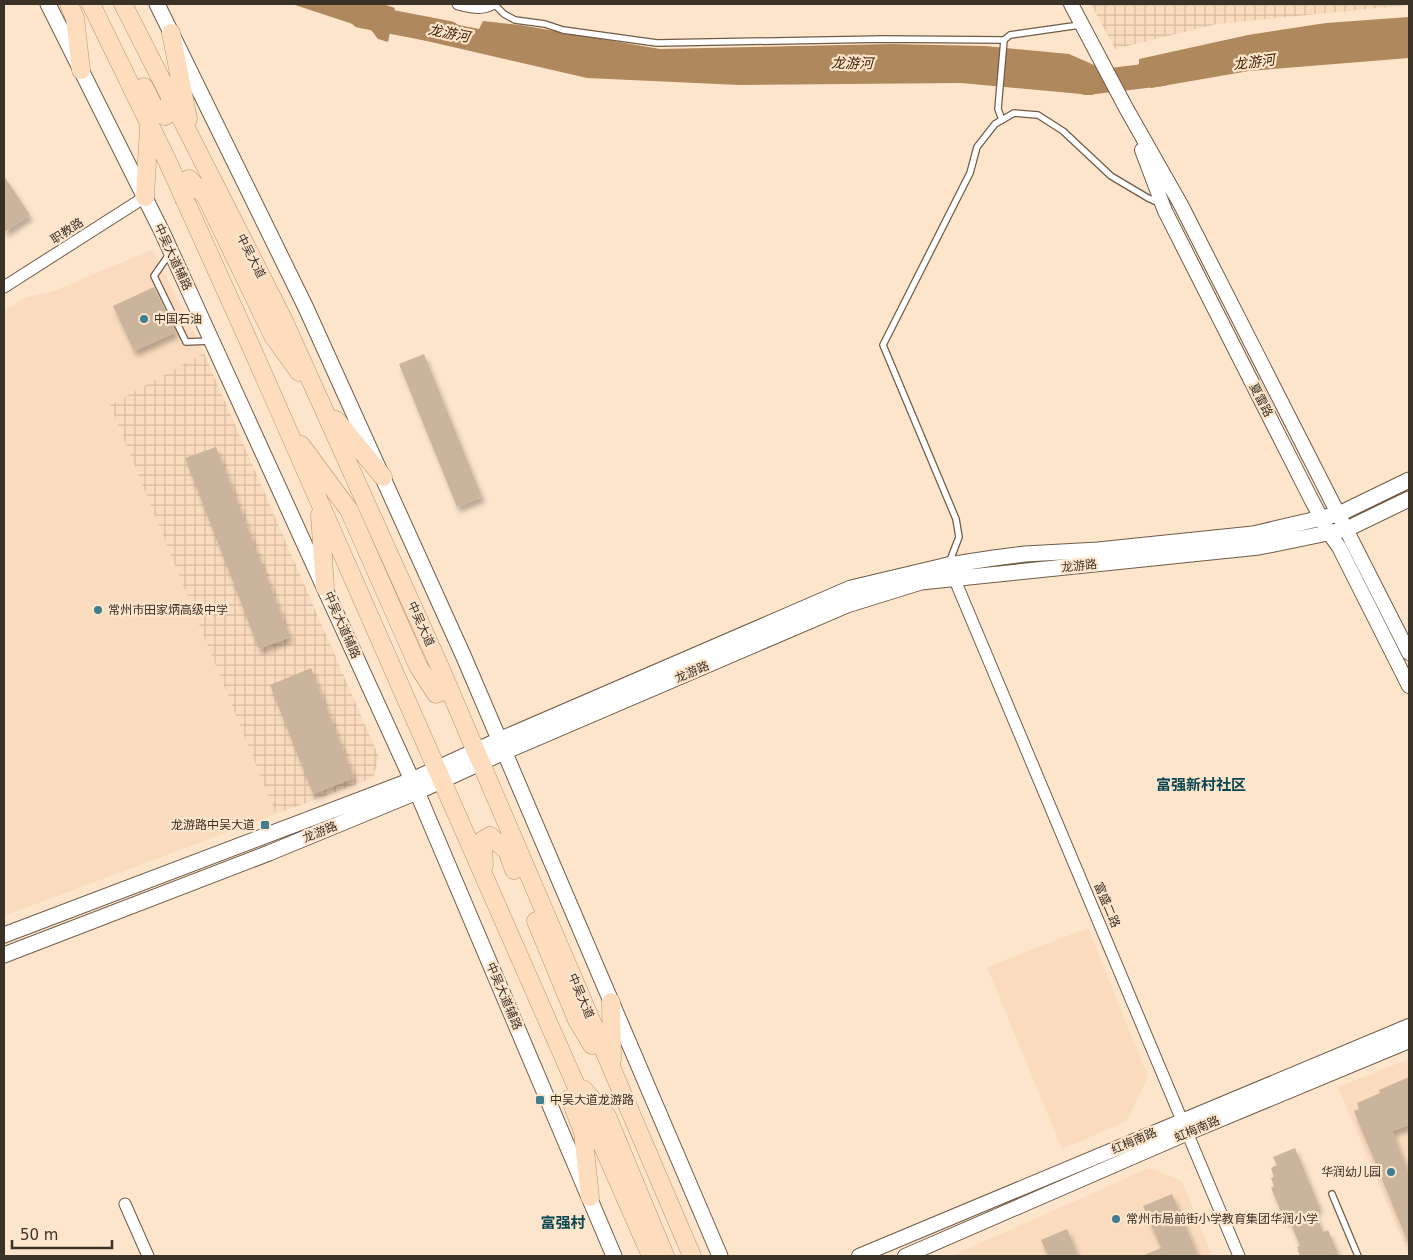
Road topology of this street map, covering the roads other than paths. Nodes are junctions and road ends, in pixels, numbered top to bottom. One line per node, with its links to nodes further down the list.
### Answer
1 (48, 4): 12 (main road, 中吴大道辅路)
2 (69, 4): 12 (main road)
3 (92, 4): 13 (main road); 16 (main road)
4 (123, 4): 13 (main road, 中吴大道)
5 (157, 4): 10 (main road)
6 (493, 4): 8 (street); 11 (lane)
7 (1071, 4): 9 (street, 夏雷路)
8 (465, 5)
9 (1082, 25): 11 (lane); 14 (street, 夏雷路)
10 (171, 33): 17 (main road); 26 (main road)
11 (1004, 40): 15 (lane)
12 (81, 70): 18 (main road, 中吴大道辅路)
13 (170, 96): 17 (main road, 中吴大道)
14 (1126, 108): 20 (street, 夏雷路); 30 (street, 夏雷路)
15 (1002, 120): 20 (lane); 34 (lane)
16 (149, 124): 18 (main road); 19 (main road)
17 (192, 139): 24 (main road, 中吴大道)
18 (145, 197): 21 (main road, 中吴大道辅路); 22 (street, 职教路)
19 (184, 199): 24 (main road); 25 (main road)
20 (1163, 205): 31 (street, 夏雷路)
21 (171, 251): 23 (main road, 中吴大道辅路); 23 (lane)
22 (4, 288)
23 (212, 341): 35 (main road, 中吴大道辅路)
24 (320, 401): 26 (main road); 37 (main road, 中吴大道)
25 (283, 420): 29 (main road); 37 (main road)
26 (383, 477): 39 (main road)
27 (1409, 480): 30 (main road, 龙游路)
28 (1409, 499): 32 (main road, 龙游路)
29 (319, 502): 35 (main road); 41 (main road)
30 (1339, 514): 31 (main road, 龙游路); 32 (street, 夏雷路)
31 (1321, 518): 33 (street, 夏雷路); 34 (main road, 龙游路)
32 (1347, 529): 33 (main road, 龙游路); 36 (street, 夏雷路)
33 (1328, 533): 34 (main road, 龙游路); 38 (street, 夏雷路)
34 (951, 572): 39 (main road, 龙游路); 53 (street, 富盛二路)
35 (325, 588): 42 (main road, 中吴大道辅路)
36 (1409, 653)
37 (439, 665): 40 (main road, 中吴大道)
38 (1409, 686)
39 (502, 746): 40 (main road, 龙游路); 46 (main road)
40 (479, 757): 41 (main road, 龙游路); 50 (main road, 中吴大道)
41 (439, 775): 42 (main road, 龙游路); 43 (main road)
42 (415, 786): 44 (main road, 龙游路); 45 (main road, 龙游路); 55 (main road, 中吴大道辅路)
43 (484, 876): 49 (main road); 52 (main road)
44 (4, 935)
45 (4, 955)
46 (611, 1002): 50 (main road); 62 (main road)
47 (1409, 1026): 53 (street, 红梅南路)
48 (1409, 1041): 53 (street, 虹梅南路)
49 (557, 1042): 51 (main road); 55 (main road)
50 (612, 1068): 52 (main road, 中吴大道)
51 (573, 1078): 59 (main road); 60 (main road)
52 (622, 1092): 61 (main road, 中吴大道)
53 (1185, 1127): 63 (street, 红梅南路); 64 (street, 虹梅南路); 65 (street, 富盛二路)
54 (1332, 1194): 66 (lane)
55 (590, 1197): 58 (main road, 中吴大道辅路)
56 (125, 1204): 57 (street)
57 (148, 1256)
58 (614, 1256)
59 (651, 1256)
60 (665, 1256)
61 (692, 1256)
62 (720, 1256)
63 (859, 1256)
64 (904, 1256)
65 (1239, 1256)
66 (1358, 1256)

